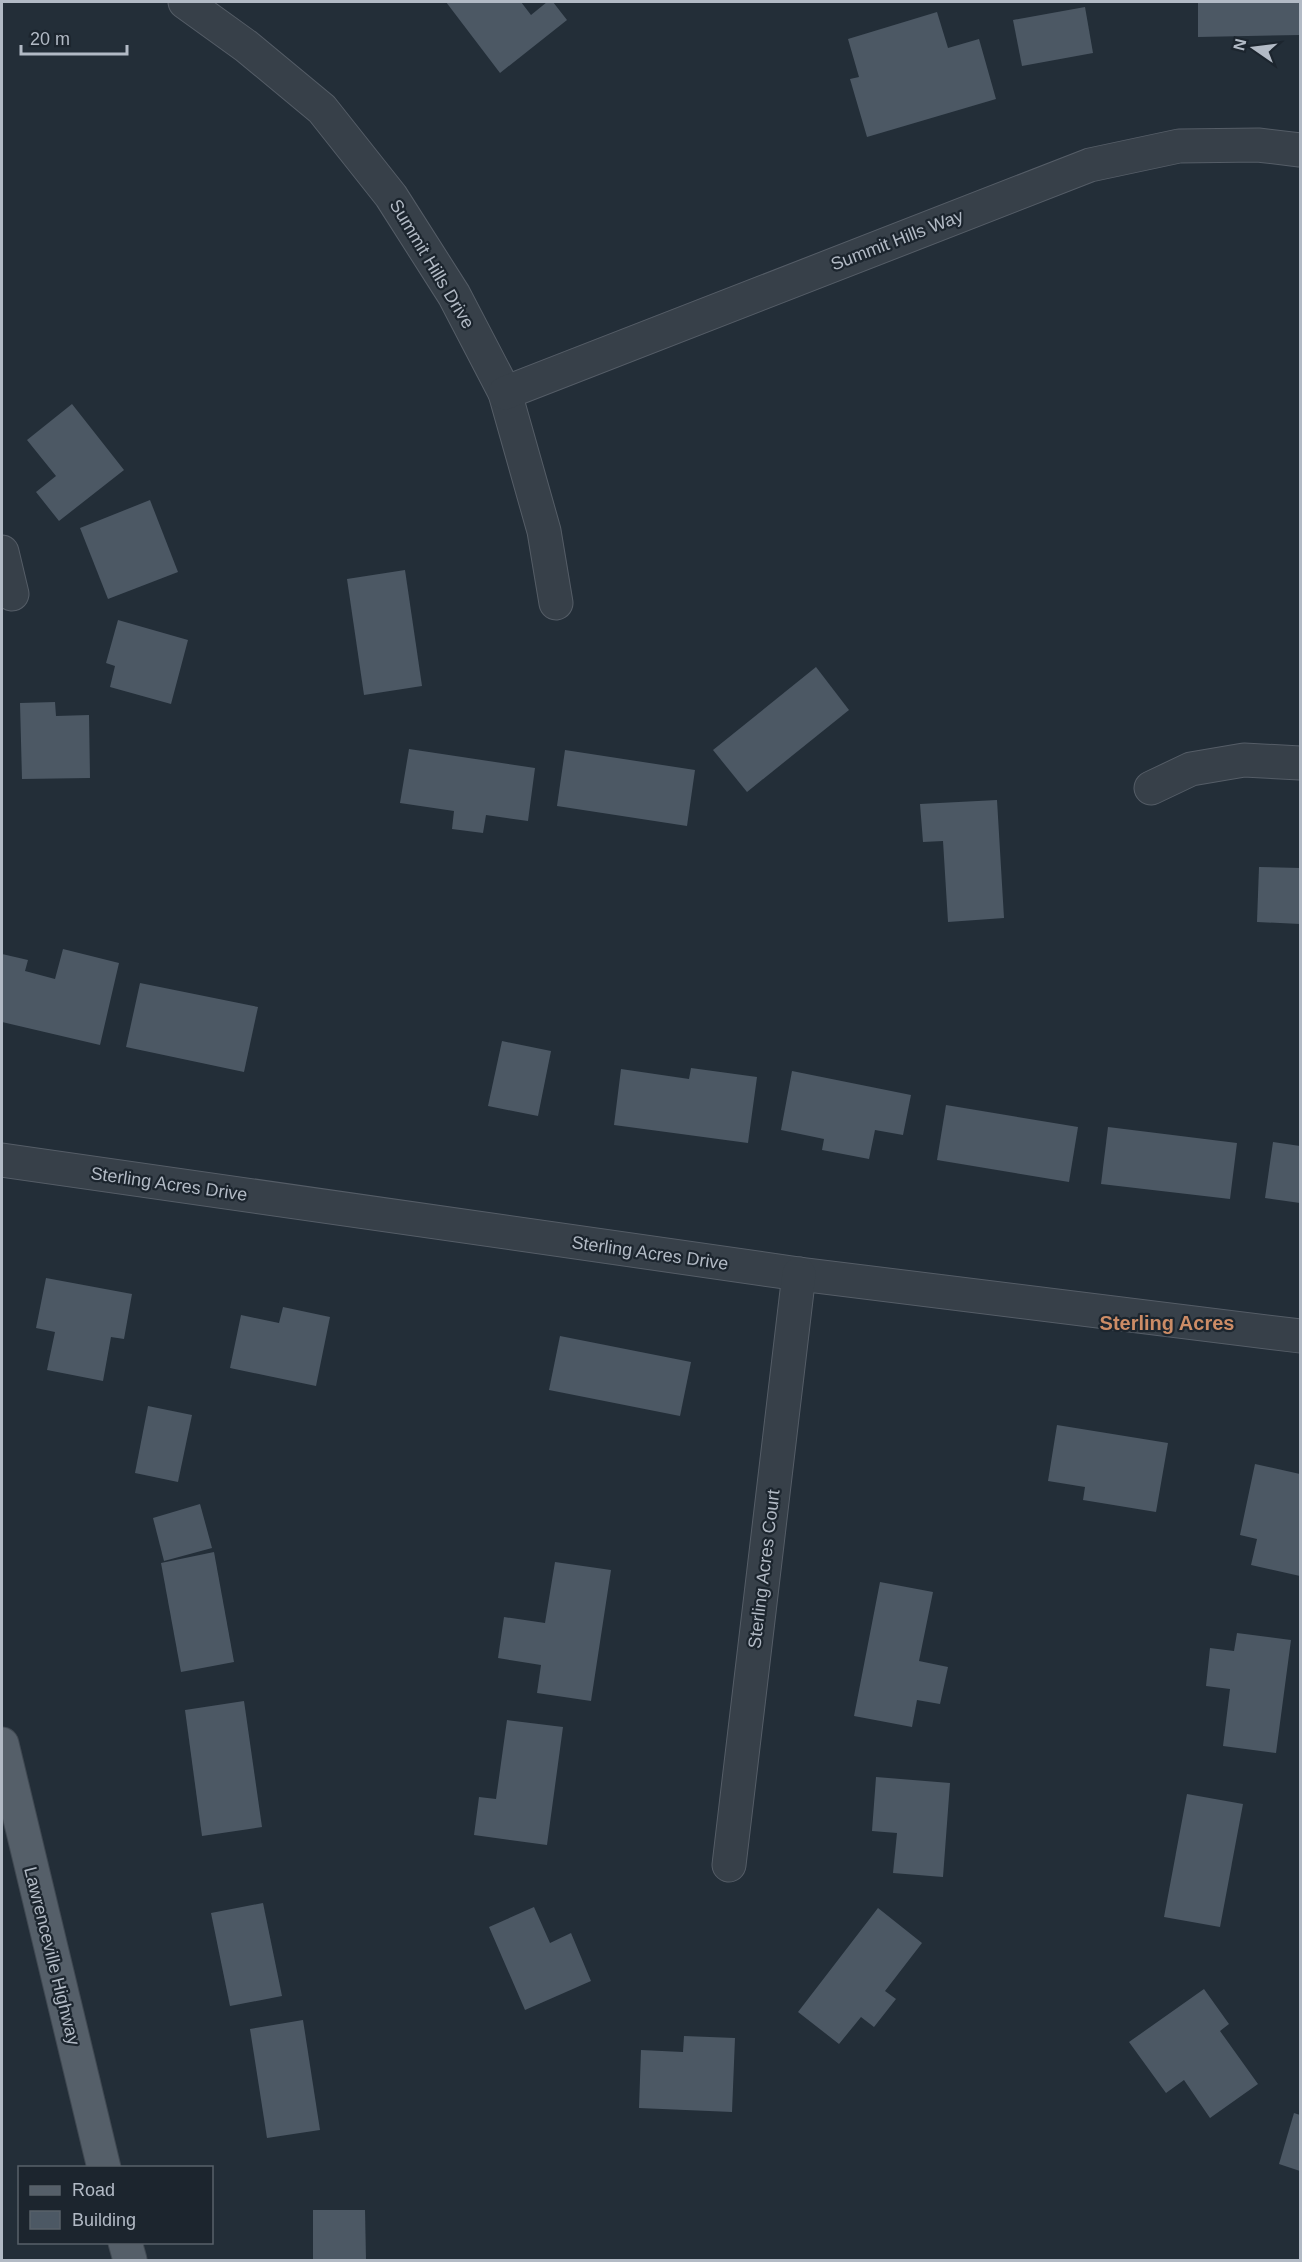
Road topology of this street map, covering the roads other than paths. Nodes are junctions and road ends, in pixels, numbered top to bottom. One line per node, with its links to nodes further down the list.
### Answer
1 (185, 2): 3 (street, Summit Hills Drive)
2 (1300, 150): 3 (street, Summit Hills Way)
3 (505, 393): 6 (street, Summit Hills Drive)
4 (2, 552): 5 (street)
5 (12, 594)
6 (556, 603)
7 (1300, 763): 8 (street)
8 (1151, 788)
9 (2, 1160): 10 (street, Sterling Acres Drive)
10 (799, 1274): 11 (street, Sterling Acres Drive); 13 (street, Sterling Acres Court)
11 (1300, 1336)
12 (2, 1744): 14 (main road, Lawrenceville Highway)
13 (729, 1864)
14 (104, 2166)
15 (126, 2244): 16 (main road)
16 (130, 2260)

